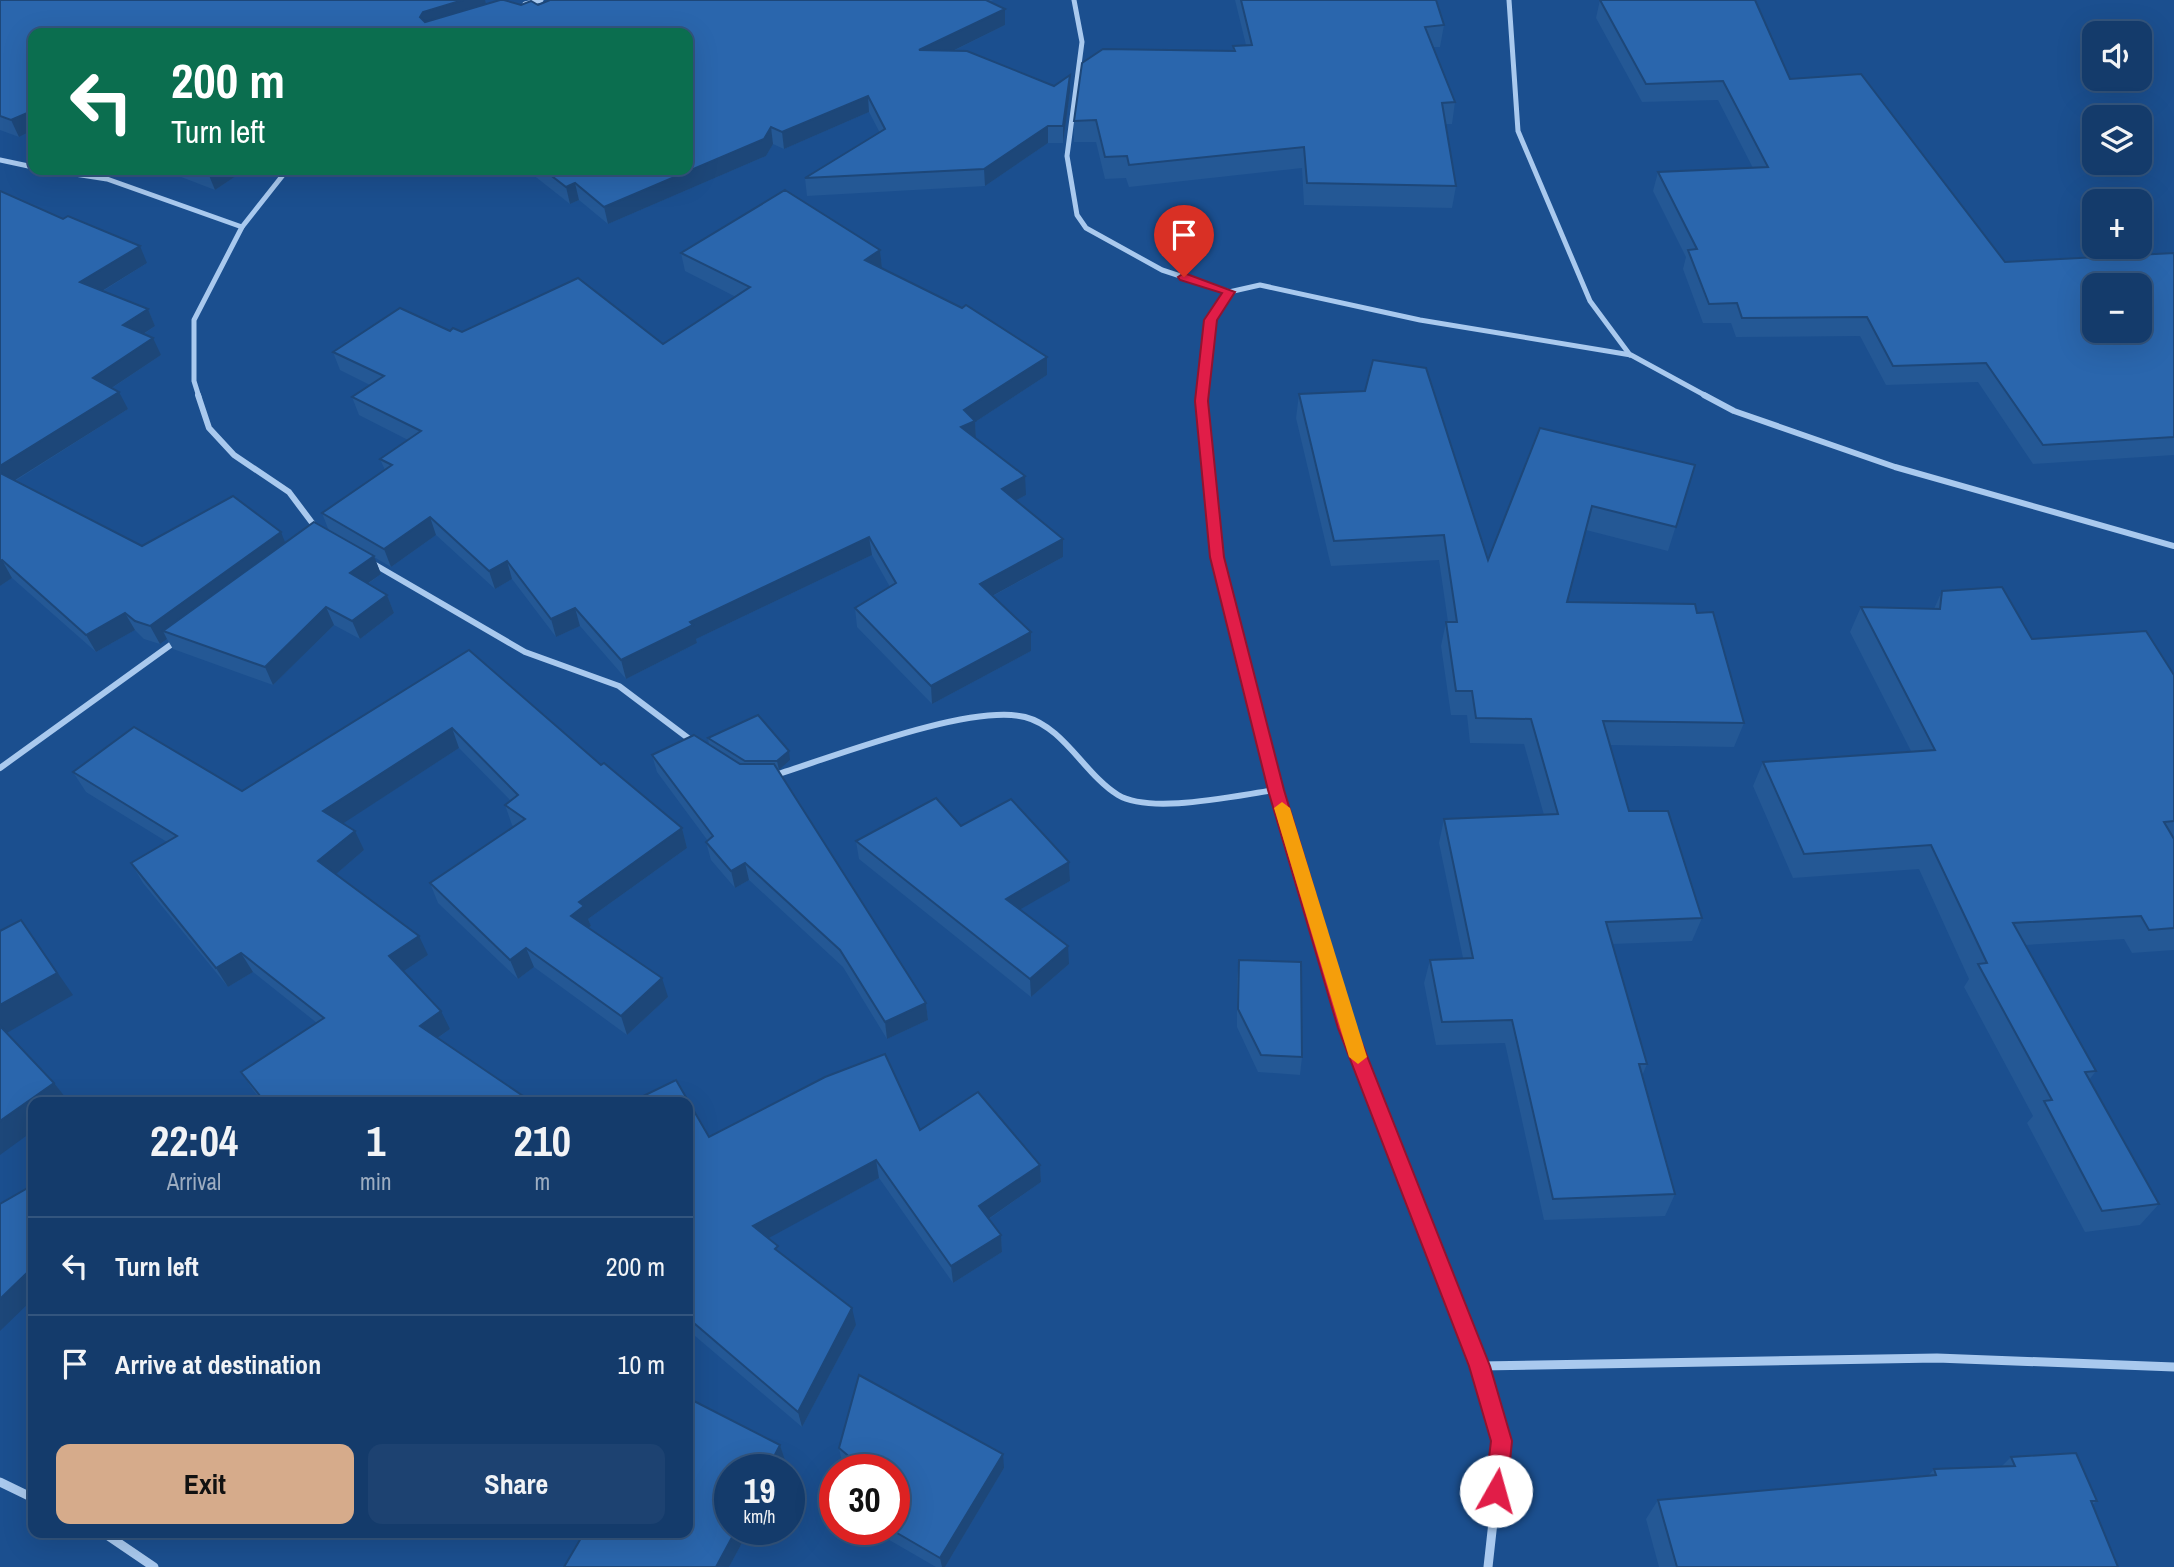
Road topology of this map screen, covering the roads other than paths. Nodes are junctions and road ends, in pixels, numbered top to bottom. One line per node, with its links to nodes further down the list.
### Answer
1 (541, 0): 4 (street)
2 (1074, 0): 10 (street)
3 (1509, 0): 11 (street)
4 (519, 6)
5 (1, 162): 6 (street)
6 (28, 166)
7 (81, 175): 9 (street)
8 (283, 175): 9 (street)
9 (242, 227): 12 (street)
10 (1229, 292): 11 (street); 19 (street)
11 (1631, 355): 13 (street)
12 (310, 541)
13 (2174, 546)
14 (369, 561): 16 (street)
15 (185, 635): 17 (street)
16 (709, 753)
17 (0, 768)
18 (757, 776): 19 (street)
19 (1276, 790): 20 (street)
20 (1479, 1366): 21 (street); 26 (street)
21 (2174, 1367)
22 (0, 1482): 23 (street)
23 (28, 1496)
24 (111, 1538): 25 (street)
25 (154, 1567)
26 (1488, 1567)

